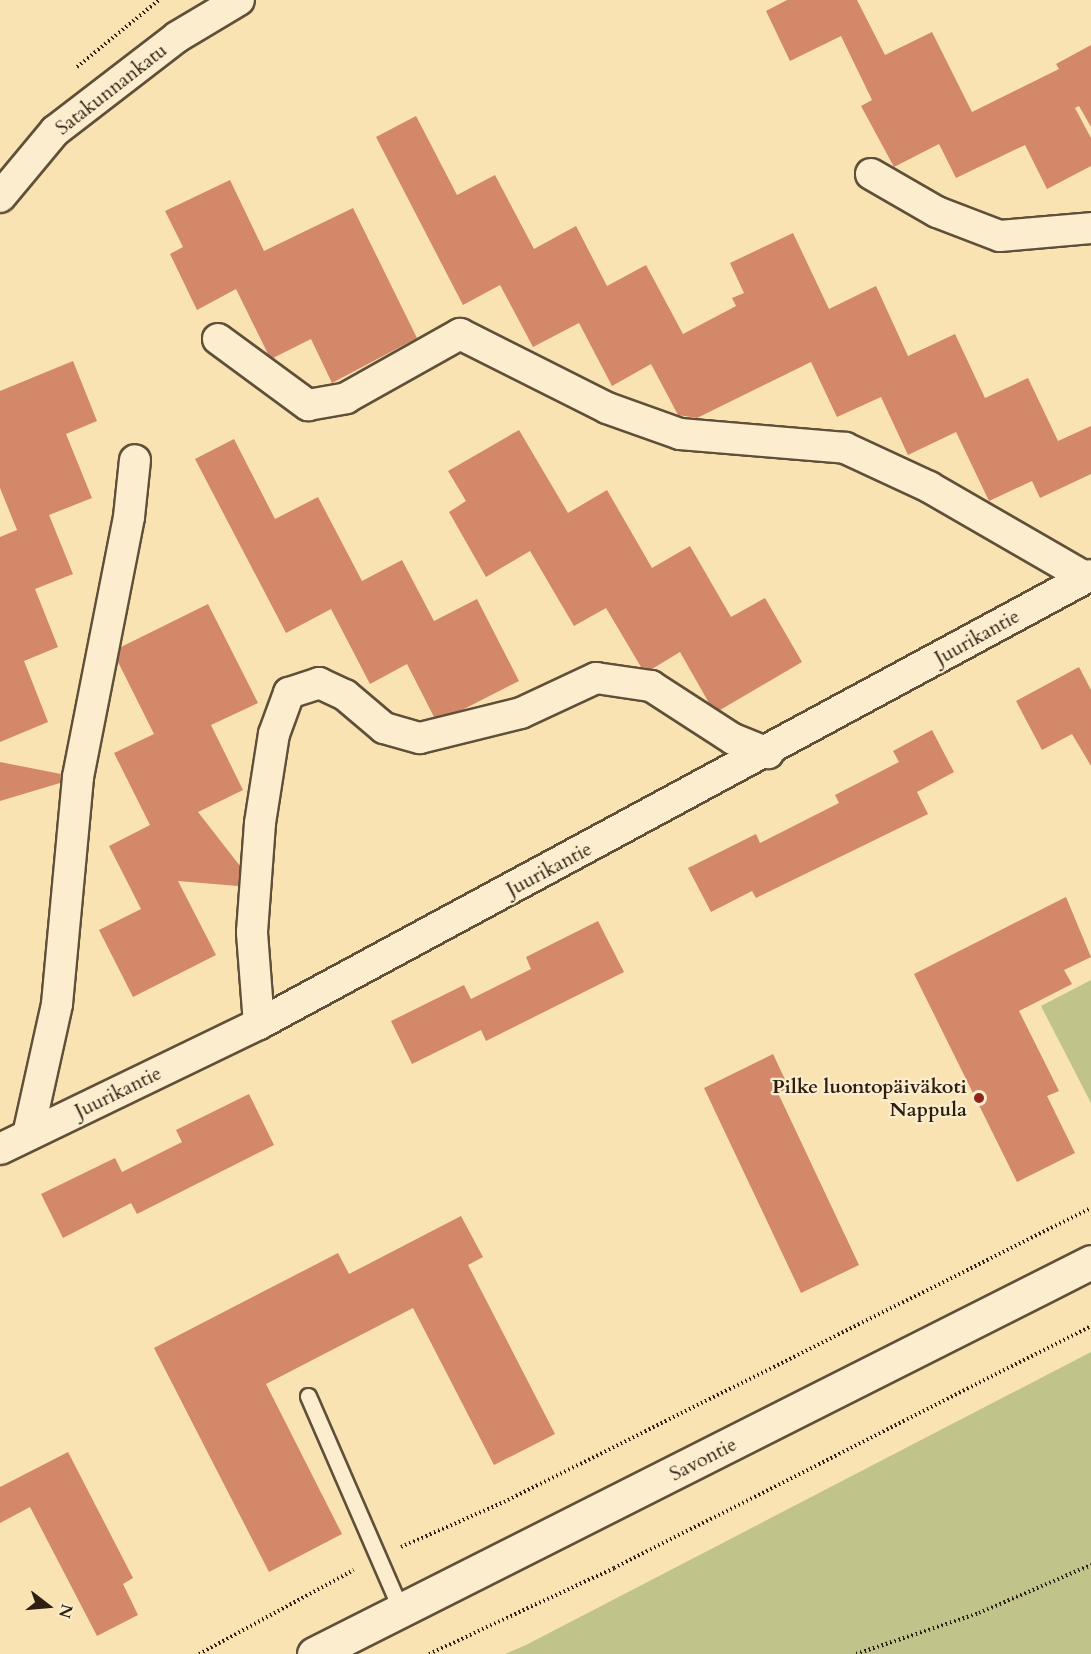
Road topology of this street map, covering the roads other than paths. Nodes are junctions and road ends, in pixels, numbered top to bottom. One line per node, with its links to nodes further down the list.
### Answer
1 (239, 0): 3 (street, Satakunnankatu)
2 (871, 174): 4 (street)
3 (0, 196)
4 (1091, 228)
5 (218, 339): 7 (street)
6 (135, 460): 10 (street)
7 (1088, 576): 8 (street, Juurikantie)
8 (768, 753): 9 (street, Juurikantie); 9 (street)
9 (260, 1024): 10 (street, Juurikantie)
10 (28, 1135): 11 (street, Juurikantie)
11 (0, 1149)
12 (1091, 1262): 14 (street, Savontie)
13 (308, 1396): 14 (lane)
14 (402, 1612): 15 (street, Savontie)
15 (315, 1654)

